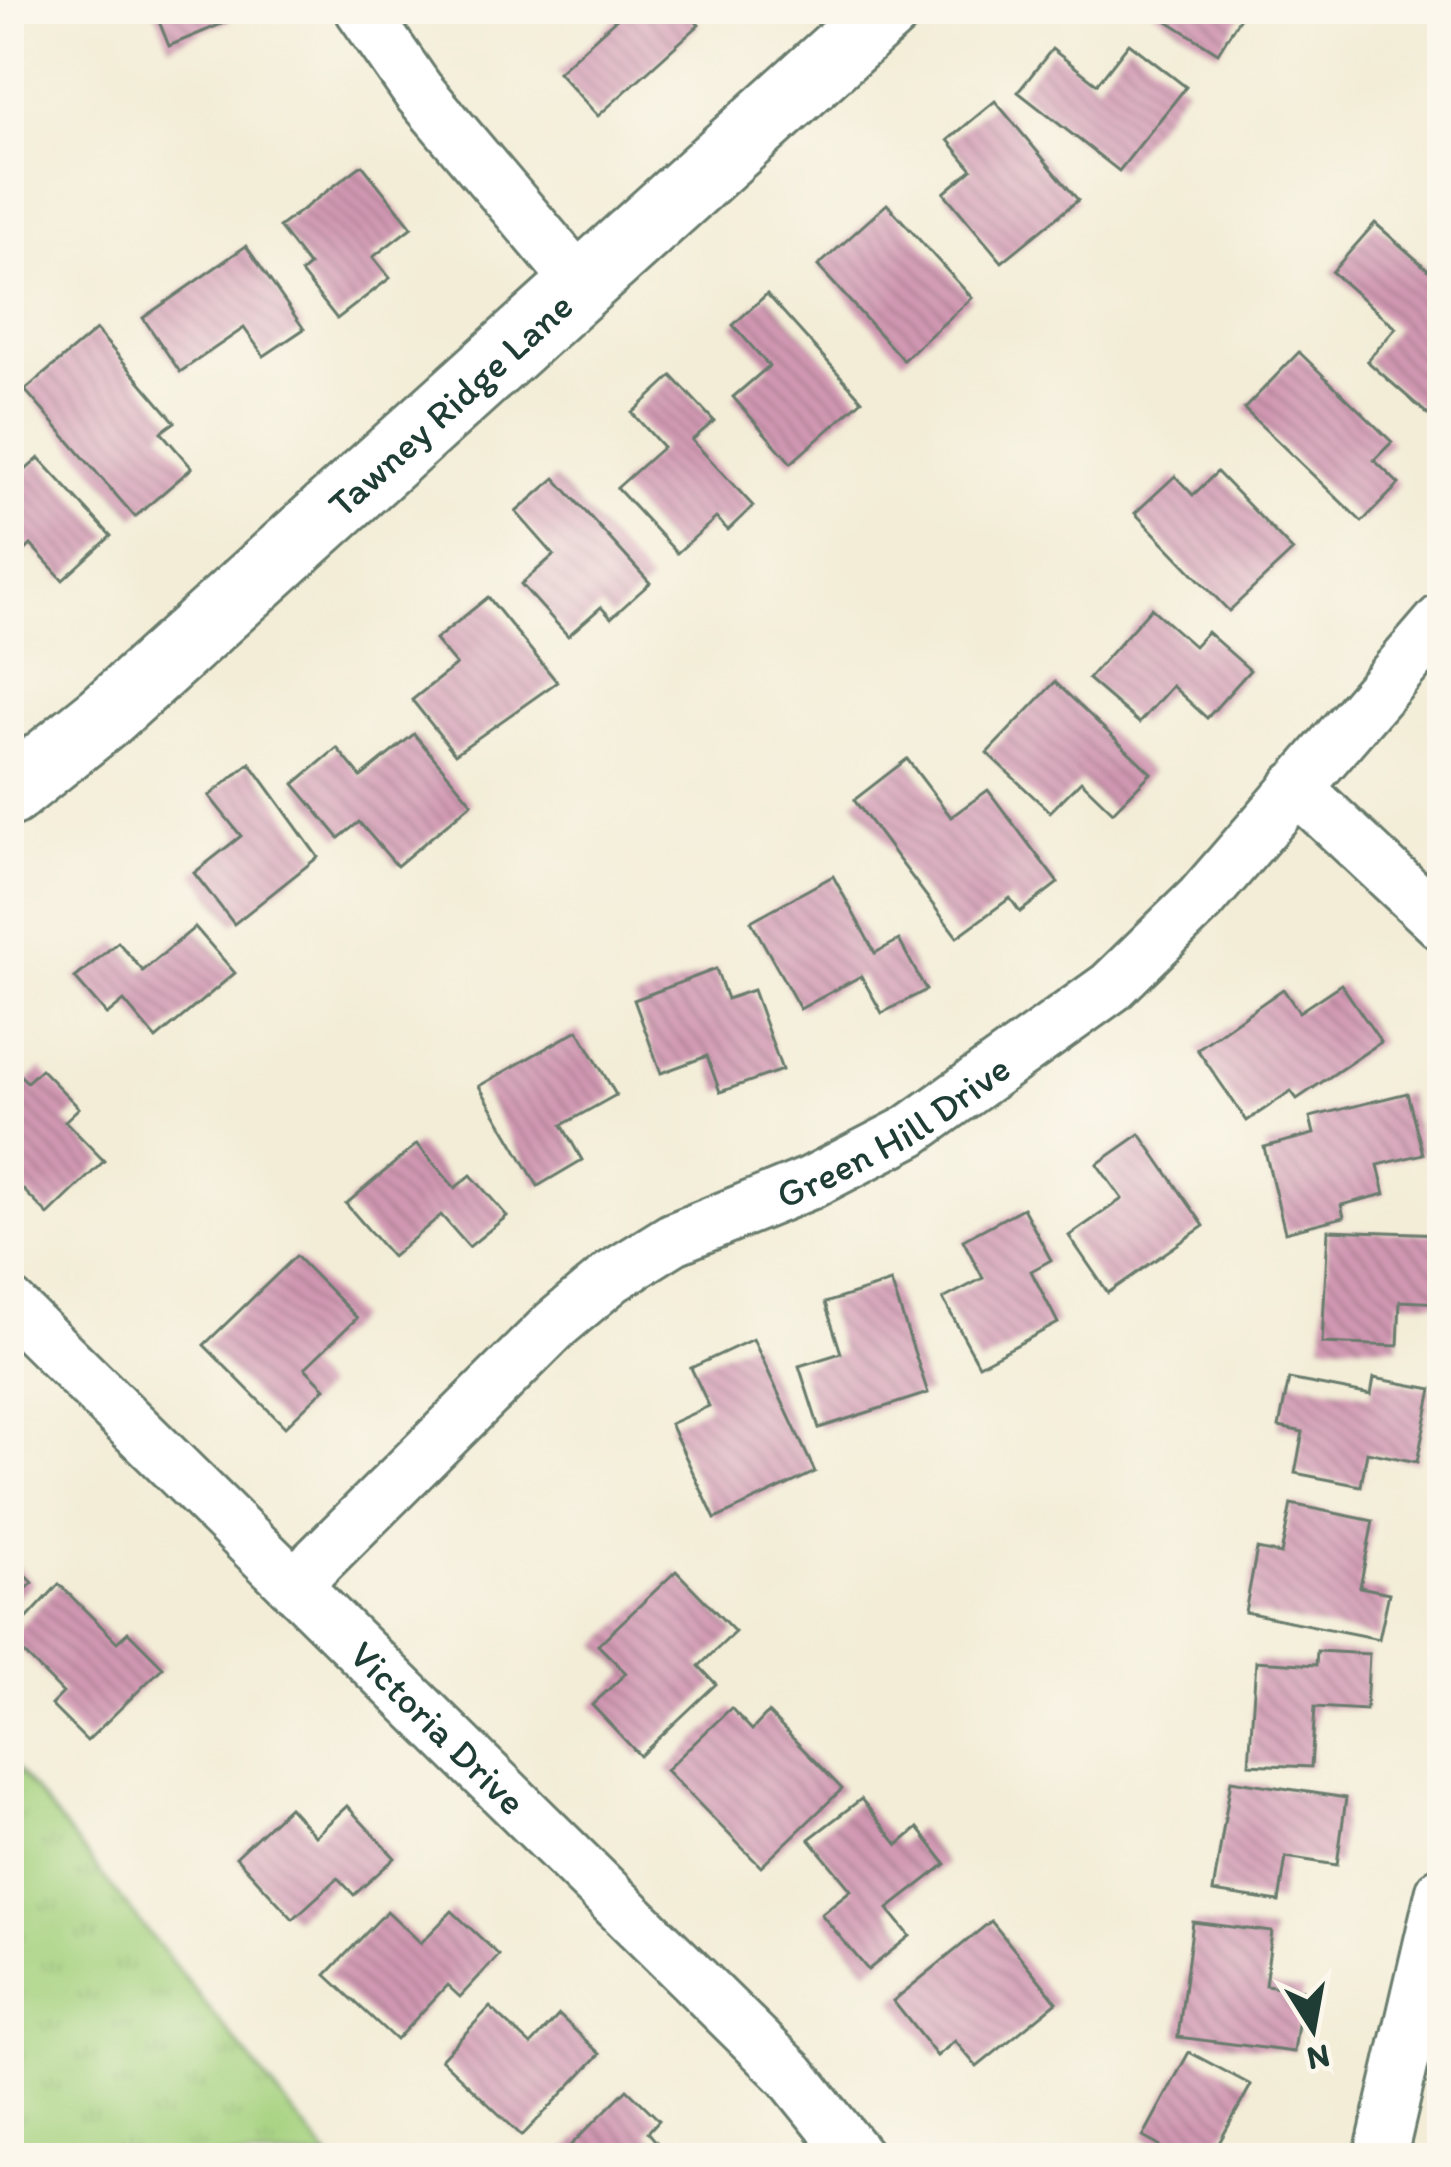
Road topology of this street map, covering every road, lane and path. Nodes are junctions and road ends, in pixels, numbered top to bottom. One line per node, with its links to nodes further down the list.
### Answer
1 (361, 9): 3 (street)
2 (887, 9): 3 (street, Tawney Ridge Lane)
3 (582, 285): 6 (street, Tawney Ridge Lane)
4 (1442, 620): 5 (street, Green Hill Drive)
5 (1296, 788): 7 (street); 9 (street, Green Hill Drive)
6 (9, 794)
7 (1442, 924)
8 (9, 1304): 9 (street, Victoria Drive)
9 (295, 1584): 11 (street, Victoria Drive)
10 (1442, 1892): 12 (street)
11 (858, 2158)
12 (1381, 2158)

